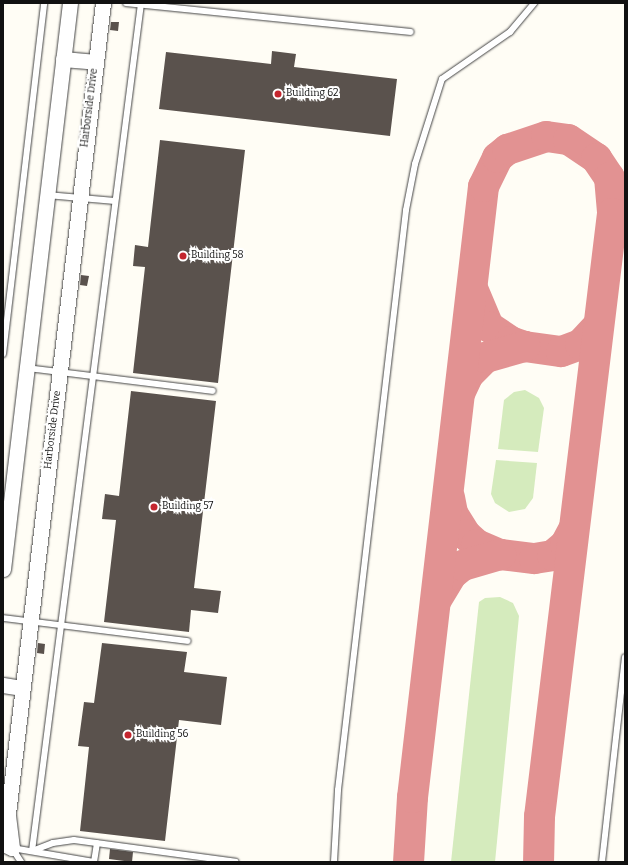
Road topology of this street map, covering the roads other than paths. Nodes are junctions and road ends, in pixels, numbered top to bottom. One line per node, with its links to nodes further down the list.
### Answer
1 (44, 3): 13 (lane)
2 (70, 3): 8 (street)
3 (103, 3): 9 (street, Harborside Drive)
4 (126, 3): 6 (lane)
5 (534, 3): 32 (lane)
6 (141, 4): 7 (lane); 12 (lane)
7 (411, 32)
8 (63, 59): 9 (street); 10 (street)
9 (96, 62): 11 (street, Harborside Drive)
10 (47, 195): 11 (lane); 14 (street)
11 (80, 198): 12 (lane); 15 (street, Harborside Drive)
12 (115, 201): 16 (lane)
13 (3, 354)
14 (27, 368): 15 (lane); 18 (street)
15 (60, 372): 16 (lane); 20 (street, Harborside Drive)
16 (92, 376): 17 (lane); 21 (lane)
17 (213, 391)
18 (3, 568)
19 (3, 618): 20 (lane)
20 (31, 622): 21 (lane); 25 (street, Harborside Drive)
21 (61, 626): 22 (lane); 28 (lane)
22 (188, 641)
23 (625, 657): 33 (lane)
24 (3, 685): 25 (street)
25 (23, 688): 27 (street, Harborside Drive)
26 (97, 842): 28 (lane); 30 (lane); 31 (lane)
27 (7, 846): 28 (lane); 29 (lane)
28 (32, 851): 30 (lane)
29 (21, 862)
30 (94, 862)
31 (236, 862)
32 (334, 862)
33 (602, 862)

